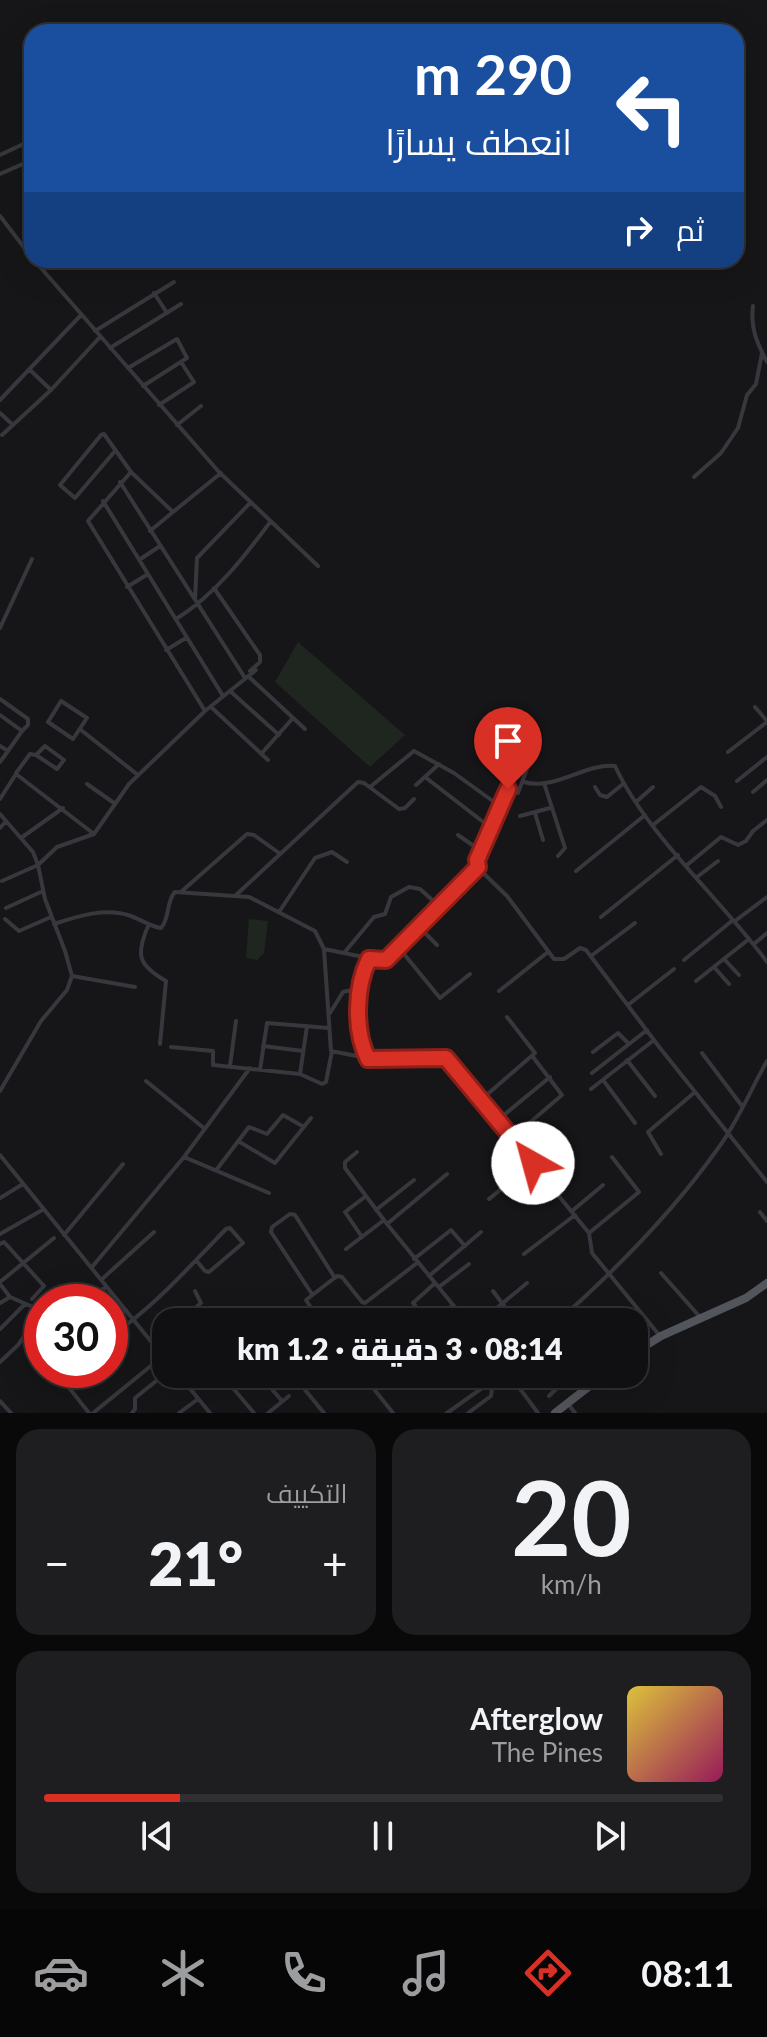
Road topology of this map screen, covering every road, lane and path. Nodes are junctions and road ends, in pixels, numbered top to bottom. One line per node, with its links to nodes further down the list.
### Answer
1 (24, 144): 2 (street)
2 (0, 155)
3 (24, 164): 4 (street)
4 (0, 174)
5 (0, 216): 6 (street)
6 (24, 247)
7 (41, 268): 13 (street)
8 (174, 282): 9 (street)
9 (154, 293): 12 (street); 14 (street)
10 (181, 304): 12 (street)
11 (753, 306): 17 (street)
12 (167, 313): 16 (street)
13 (81, 315): 14 (street); 21 (street)
14 (95, 331): 15 (street)
15 (100, 337): 16 (street); 23 (street)
16 (110, 348): 20 (street)
17 (762, 353): 19 (street); 34 (street)
18 (181, 362): 20 (street); 22 (street); 25 (street)
19 (767, 362)
20 (128, 368): 22 (street)
21 (29, 369): 23 (street); 24 (street)
22 (143, 386): 25 (street)
23 (51, 390): 28 (street)
24 (0, 400)
25 (159, 405): 29 (street)
26 (201, 406): 29 (street)
27 (0, 413): 28 (street)
28 (13, 425): 30 (street)
29 (177, 425): 33 (street)
30 (2, 435)
31 (115, 451): 31 (street); 32 (street)
32 (131, 472): 35 (street); 38 (street)
33 (221, 473): 37 (street); 38 (street)
34 (694, 477)
35 (120, 482): 36 (street); 40 (street)
36 (103, 501): 43 (street); 46 (street)
37 (251, 502): 39 (street); 48 (street)
38 (173, 512): 40 (street)
39 (271, 521): 44 (street); 47 (street)
40 (150, 531): 41 (street)
41 (160, 546): 43 (street); 48 (street)
42 (32, 559): 50 (street)
43 (139, 560): 45 (street)
44 (318, 566)
45 (148, 574): 46 (street); 49 (street)
46 (127, 587): 52 (street)
47 (214, 588): 48 (street); 54 (street)
48 (196, 603): 49 (street); 54 (street)
49 (175, 619): 51 (street)
50 (0, 628)
51 (186, 638): 52 (street); 56 (street)
52 (166, 650): 60 (street)
53 (256, 670): 54 (street)
54 (245, 677): 55 (street); 62 (street)
55 (230, 691): 56 (street); 67 (street)
56 (223, 696): 58 (street)
57 (0, 699): 66 (street)
58 (211, 707): 60 (street); 71 (street)
59 (755, 707): 63 (street)
60 (205, 711): 79 (street)
61 (0, 715): 66 (street)
62 (293, 719): 64 (street); 67 (street)
63 (767, 721): 70 (street)
64 (305, 729)
65 (81, 730): 65 (street); 79 (street)
66 (22, 731): 69 (street)
67 (279, 735): 71 (street)
68 (0, 746): 69 (street)
69 (8, 751): 75 (street)
70 (728, 752)
71 (262, 753): 74 (street)
72 (36, 755): 72 (street); 78 (street)
73 (767, 757): 83 (street)
74 (268, 760)
75 (0, 762)
76 (439, 764): 80 (street); 89 (street); 98 (street)
77 (528, 766): 84 (street)
78 (16, 774): 94 (street); 100 (street)
79 (138, 775): 97 (street)
80 (425, 777): 88 (street); 110 (street)
81 (502, 780): 98 (street)
82 (767, 780): 92 (street)
83 (737, 781)
84 (524, 782): 85 (street); 93 (street)
85 (544, 783): 87 (street); 101 (street)
86 (87, 784): 97 (street)
87 (623, 784): 90 (street); 96 (street)
88 (416, 785)
89 (370, 787): 95 (street); 116 (street)
90 (595, 787)
91 (653, 787): 96 (street)
92 (753, 792)
93 (518, 793)
94 (0, 799)
95 (414, 799)
96 (636, 802): 104 (street)
97 (114, 803): 111 (street)
98 (501, 807): 110 (street)
99 (721, 807): 108 (street)
100 (63, 808): 111 (street); 113 (street)
101 (550, 808): 102 (street); 118 (street)
102 (535, 813): 105 (street); 114 (street)
103 (0, 814): 107 (street)
104 (645, 815): 108 (street); 124 (street)
105 (520, 816)
106 (767, 820): 122 (street)
107 (6, 821): 109 (street); 113 (street)
108 (653, 825): 117 (street)
109 (0, 828)
110 (491, 828): 115 (street)
111 (94, 834): 121 (street)
112 (458, 835): 115 (street)
113 (21, 838): 121 (street)
114 (543, 840)
115 (481, 851): 123 (street)
116 (279, 853): 128 (street); 129 (street)
117 (678, 855): 122 (street); 135 (street)
118 (558, 856)
119 (718, 861): 125 (street)
120 (347, 862): 133 (street)
121 (38, 865): 126 (street); 127 (street)
122 (687, 865): 125 (street)
123 (478, 867): 131 (street); 148 (street)
124 (576, 871)
125 (697, 877): 137 (street)
126 (2, 881)
127 (43, 891): 132 (street); 134 (street)
128 (182, 891): 129 (street); 140 (street)
129 (236, 895): 133 (street)
130 (767, 897): 137 (street)
131 (440, 907): 141 (street); 149 (street)
132 (6, 908)
133 (279, 912): 147 (street)
134 (51, 917): 136 (street); 139 (street)
135 (601, 917)
136 (5, 919)
137 (734, 920): 143 (street); 153 (street)
138 (635, 923): 150 (street)
139 (54, 924): 140 (street); 159 (street)
140 (149, 924): 173 (street)
141 (419, 927): 145 (street); 146 (street)
142 (767, 933): 144 (street)
143 (749, 939): 144 (street); 152 (street)
144 (754, 944): 154 (street)
145 (437, 945)
146 (399, 948): 151 (street); 157 (street)
147 (324, 949): 149 (street); 166 (street)
148 (548, 952): 150 (street); 164 (street)
149 (344, 953): 151 (street)
150 (591, 956): 165 (street)
151 (369, 959): 163 (street)
152 (724, 959): 155 (street); 158 (street)
153 (684, 960)
154 (767, 962)
155 (714, 967): 160 (street); 161 (street)
156 (674, 969): 165 (street)
157 (470, 974)
158 (739, 975)
159 (72, 976): 162 (street); 192 (street)
160 (696, 981)
161 (729, 984)
162 (135, 987)
163 (360, 988): 166 (street); 182 (street)
164 (499, 991)
165 (628, 1005): 171 (street)
166 (329, 1015): 170 (street)
167 (507, 1017): 181 (street)
168 (236, 1021): 185 (street)
169 (307, 1026): 170 (street); 175 (street); 177 (street)
170 (329, 1028): 178 (street)
171 (647, 1030): 172 (street); 174 (street)
172 (654, 1040): 183 (street); 196 (street)
173 (160, 1044)
174 (629, 1044): 179 (street); 188 (street)
175 (263, 1046): 177 (street); 187 (street)
176 (171, 1047): 185 (street)
177 (303, 1051): 189 (street)
178 (332, 1051): 182 (street); 189 (street)
179 (593, 1052)
180 (702, 1053): 199 (street)
181 (533, 1057): 190 (street); 198 (street)
182 (368, 1059): 198 (street)
183 (627, 1060): 191 (street); 197 (street)
184 (767, 1061): 199 (street)
185 (230, 1067): 186 (street)
186 (250, 1068): 187 (street); 204 (street)
187 (260, 1070): 189 (street)
188 (592, 1073)
189 (300, 1074)
190 (550, 1077): 201 (street); 206 (street)
191 (603, 1080): 194 (street); 202 (street)
192 (2, 1081): 195 (street)
193 (146, 1081): 204 (street)
194 (591, 1089)
195 (0, 1091)
196 (695, 1092): 205 (street); 209 (street)
197 (655, 1096)
198 (482, 1099): 201 (street)
199 (742, 1106): 205 (street)
200 (311, 1118): 203 (street)
201 (498, 1119): 206 (street)
202 (635, 1123)
203 (304, 1127): 207 (street); 207 (street)
204 (205, 1129): 211 (street)
205 (728, 1132): 219 (street); 249 (street)
206 (513, 1137): 213 (street)
207 (238, 1141): 216 (street)
208 (357, 1152): 223 (street)
209 (661, 1154)
210 (0, 1155): 214 (street)
211 (184, 1157): 216 (street); 247 (street)
212 (612, 1157): 234 (street)
213 (533, 1163): 225 (street); 229 (street)
214 (3, 1164): 220 (street)
215 (123, 1164): 236 (street)
216 (217, 1169): 222 (street)
217 (447, 1174): 231 (street)
218 (414, 1180): 227 (street)
219 (767, 1182)
220 (23, 1184): 224 (street); 226 (street)
221 (603, 1185): 229 (street)
222 (269, 1193)
223 (366, 1196): 227 (street); 237 (street)
224 (0, 1198)
225 (489, 1199)
226 (44, 1209): 235 (street); 236 (street)
227 (376, 1210): 231 (street)
228 (760, 1212): 230 (street)
229 (573, 1213): 234 (street); 242 (street)
230 (767, 1221)
231 (385, 1222): 237 (street); 244 (street)
232 (154, 1232): 252 (street)
233 (481, 1232): 240 (street)
234 (589, 1233): 249 (street)
235 (0, 1234)
236 (64, 1235): 247 (street)
237 (362, 1237): 241 (street)
238 (54, 1238): 245 (street)
239 (0, 1244): 245 (street)
240 (465, 1246): 244 (street); 250 (street)
241 (346, 1249)
242 (524, 1254)
243 (196, 1260): 243 (street); 278 (street)
244 (416, 1261): 250 (street); 251 (street)
245 (23, 1263): 253 (street); 256 (street)
246 (469, 1264): 258 (street)
247 (91, 1267): 252 (street)
248 (661, 1273): 277 (street)
249 (611, 1275): 275 (street); 282 (street)
250 (429, 1276): 258 (street)
251 (335, 1278): 261 (street); 261 (street)
252 (101, 1280): 257 (street)
253 (0, 1283): 262 (street)
254 (527, 1283): 264 (street)
255 (767, 1283): 277 (main road)
256 (42, 1284)
257 (104, 1284)
258 (437, 1285): 267 (street); 270 (street)
259 (195, 1291): 268 (street)
260 (493, 1291): 264 (street)
261 (312, 1294): 269 (street)
262 (10, 1297): 263 (street); 265 (street)
263 (0, 1303)
264 (503, 1303): 273 (street); 274 (street)
265 (24, 1304)
266 (24, 1305): 280 (street)
267 (453, 1305): 271 (street); 272 (street)
268 (195, 1308)
269 (310, 1308)
270 (417, 1308)
271 (449, 1308)
272 (455, 1308)
273 (497, 1308)
274 (506, 1308)
275 (573, 1308)
276 (128, 1312): 278 (street)
277 (700, 1317): 282 (main road)
278 (134, 1320): 279 (street); 283 (street)
279 (128, 1324)
280 (0, 1329)
281 (24, 1336): 285 (street)
282 (661, 1336): 284 (main road)
283 (152, 1343)
284 (648, 1344)
285 (0, 1362)
286 (152, 1367): 308 (street)
287 (152, 1384): 309 (street)
288 (70, 1388): 308 (street)
289 (189, 1388): 302 (street)
290 (233, 1388): 312 (street)
291 (271, 1388): 304 (street)
292 (303, 1388): 314 (street)
293 (373, 1388): 315 (street)
294 (483, 1388): 301 (street)
295 (492, 1388): 306 (street)
296 (519, 1388): 317 (street)
297 (557, 1388): 300 (street)
298 (587, 1388): 305 (main road)
299 (289, 1396): 304 (street)
300 (549, 1396)
301 (469, 1398): 306 (street); 316 (street)
302 (198, 1399): 310 (street); 311 (street)
303 (0, 1401): 307 (street)
304 (282, 1401): 313 (street)
305 (568, 1403): 318 (main road); 319 (street)
306 (470, 1412)
307 (11, 1413)
308 (91, 1413)
309 (132, 1413)
310 (179, 1413)
311 (210, 1413)
312 (254, 1413)
313 (268, 1413)
314 (324, 1413)
315 (393, 1413)
316 (447, 1413)
317 (538, 1413)
318 (555, 1413)
319 (575, 1413)

